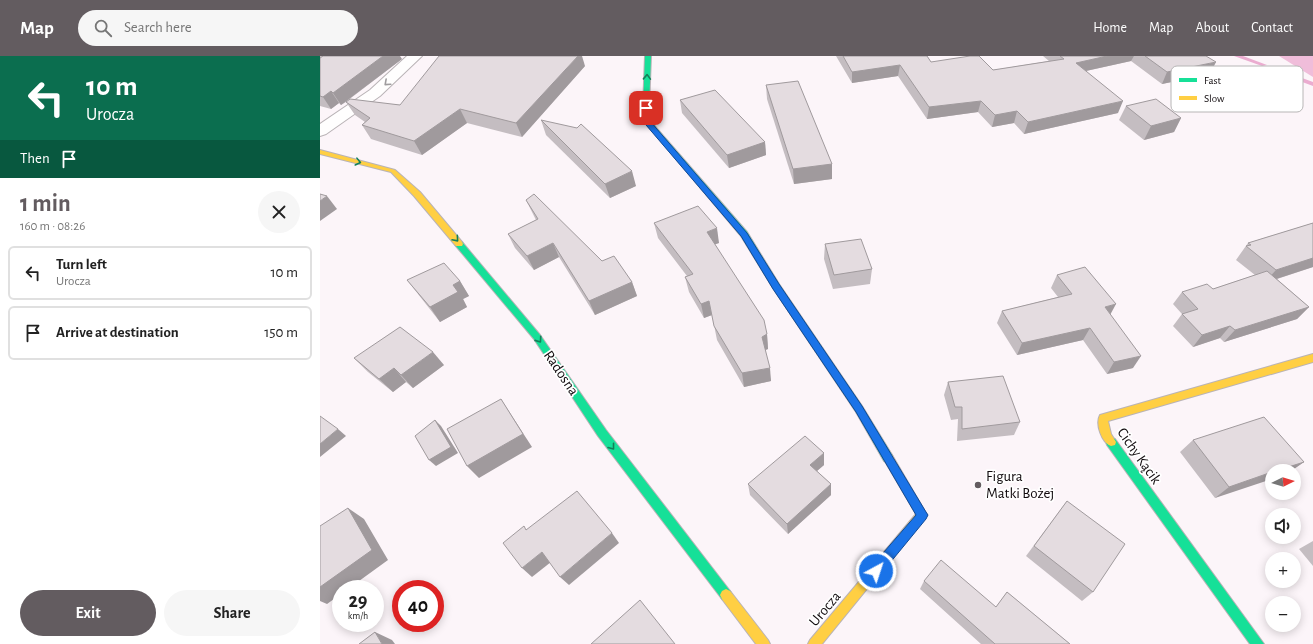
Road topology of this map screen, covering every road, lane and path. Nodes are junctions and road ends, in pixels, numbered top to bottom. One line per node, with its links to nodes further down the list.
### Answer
1 (415, 56): 3 (street, one-way to 3)
2 (648, 56): 7 (street, Urocza, one-way to 2)
3 (320, 131)
4 (320, 152): 6 (street, Radosna, one-way to 6)
5 (1313, 358): 8 (street, Cichy Kącik)
6 (764, 644)
7 (814, 644)
8 (1258, 644)

